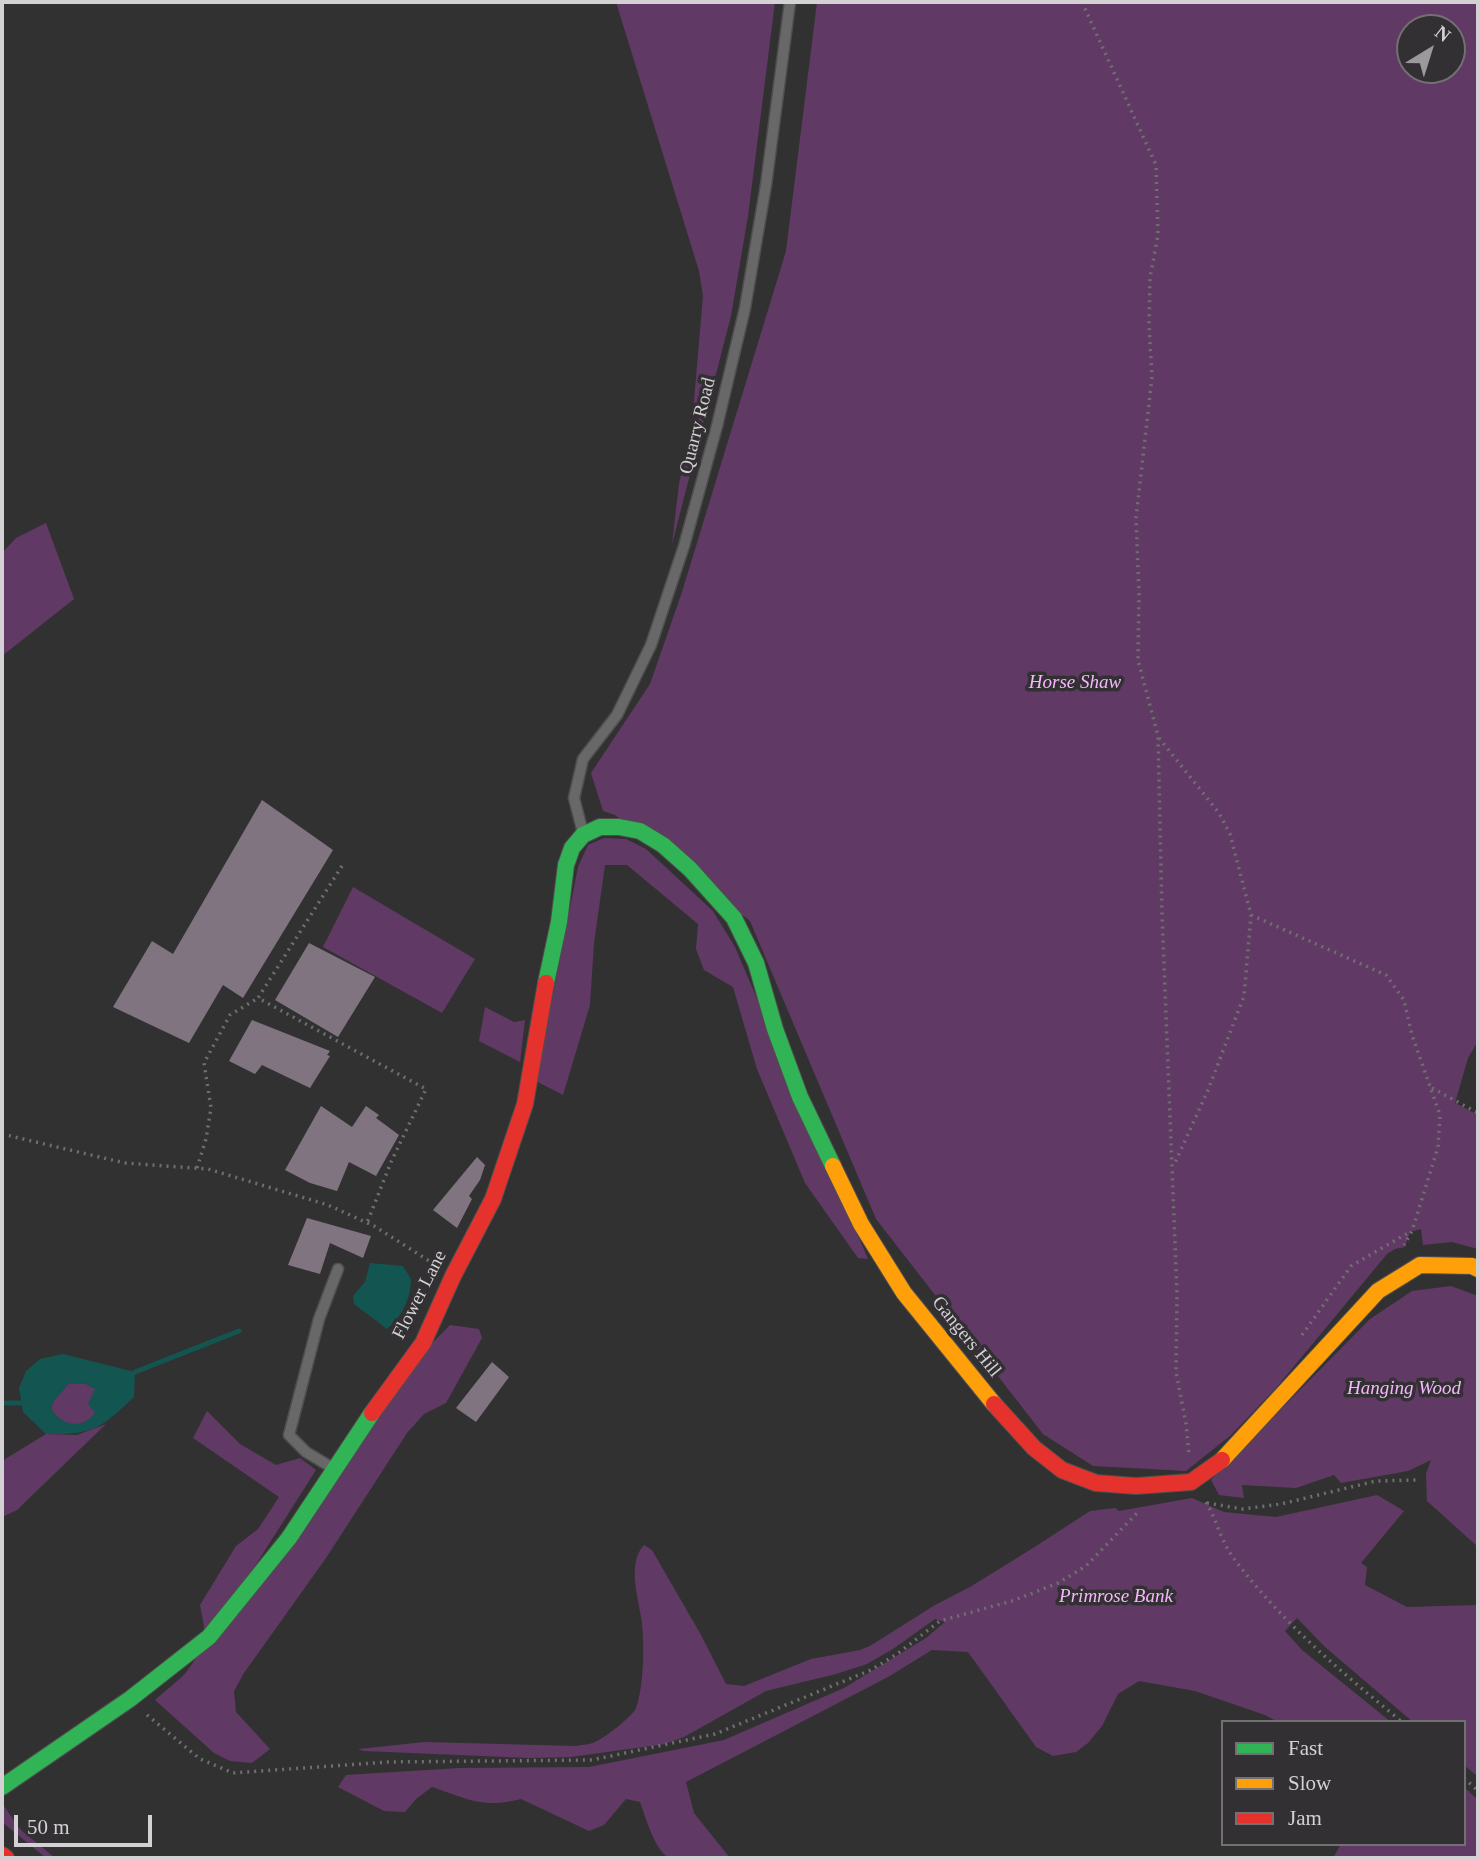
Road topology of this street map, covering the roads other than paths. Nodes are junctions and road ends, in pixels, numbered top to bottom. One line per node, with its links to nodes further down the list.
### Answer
1 (790, 2): 2 (lane, Quarry Road)
2 (583, 835): 4 (street, Gangers Hill); 5 (street, Flower Lane)
3 (338, 1269): 5 (lane)
4 (1478, 1269)
5 (334, 1468): 6 (street, Flower Lane)
6 (2, 1787)

